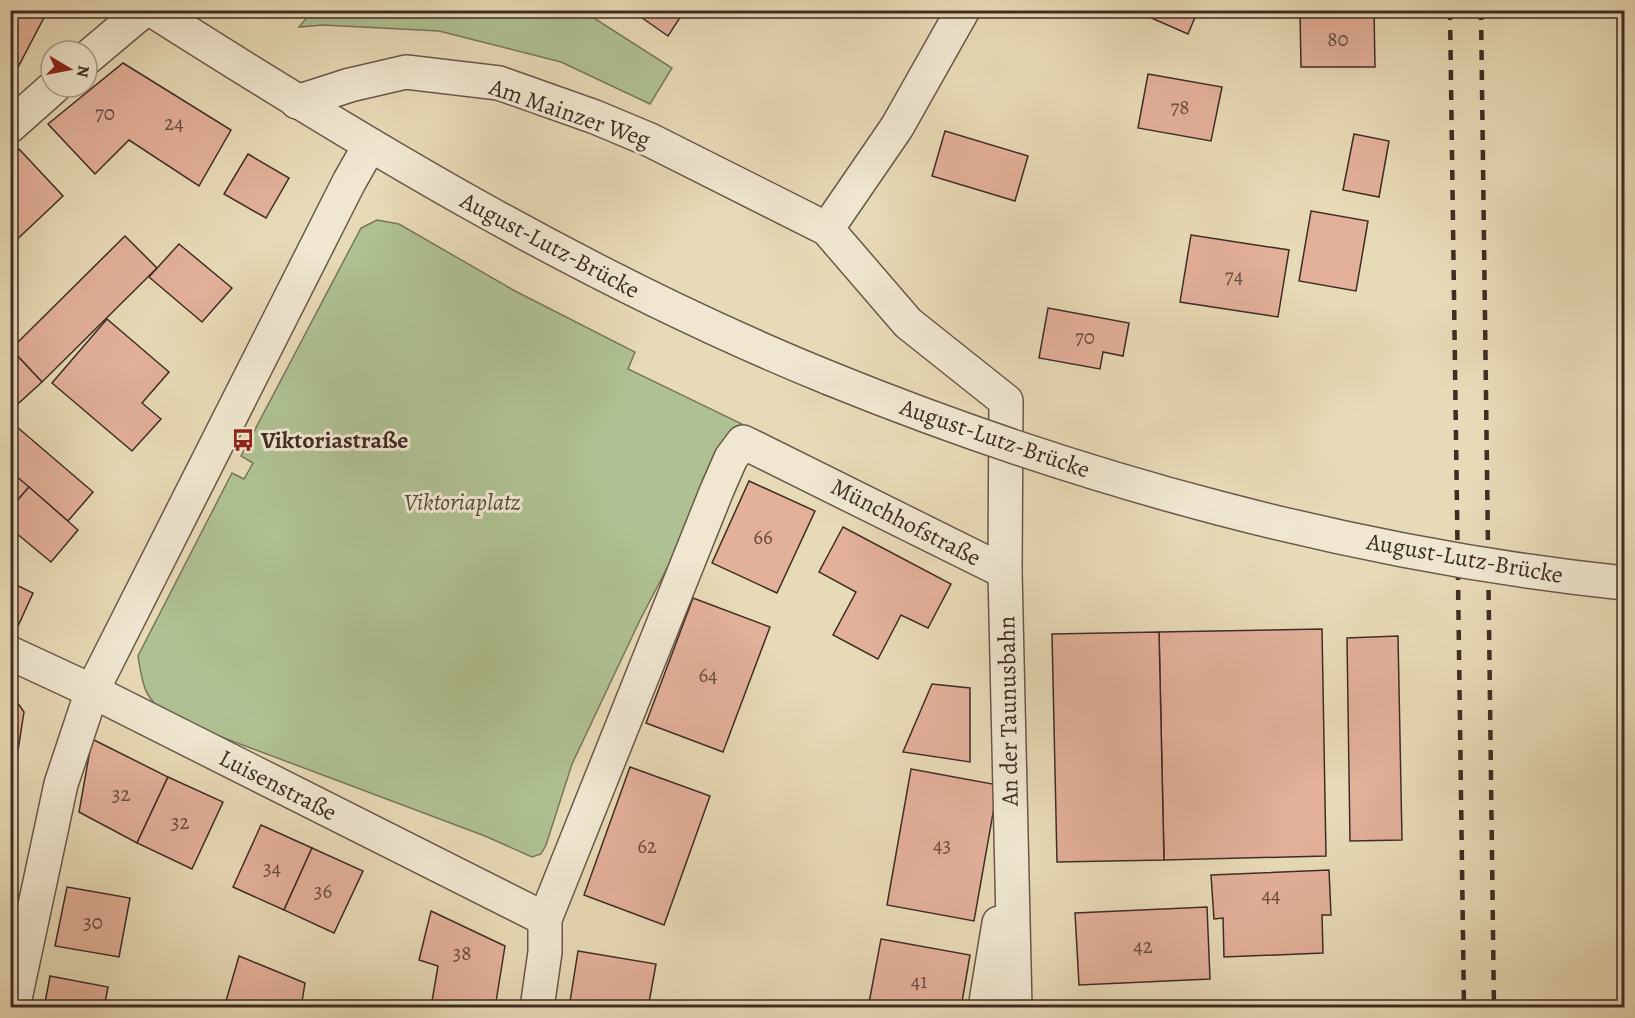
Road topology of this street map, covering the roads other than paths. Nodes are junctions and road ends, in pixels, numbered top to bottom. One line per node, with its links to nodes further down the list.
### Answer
1 (144, 10): 4 (street)
2 (152, 10): 6 (street)
3 (963, 10): 9 (street)
4 (99, 47)
5 (40, 99): 7 (street)
6 (297, 102): 8 (street); 9 (street, Am Mainzer Weg)
7 (10, 126)
8 (370, 145): 11 (street, August-Lutz-Brücke, bridge); 13 (street)
9 (827, 229): 10 (street, Münchhofstraße)
10 (1005, 572): 14 (street, An der Taunusbahn); 15 (street, Münchhofstraße)
11 (1624, 584)
12 (10, 653): 13 (street, Luisenstraße)
13 (92, 691): 15 (street, Luisenstraße); 16 (street)
14 (1011, 850): 18 (street, An der Taunusbahn); 19 (street, An der Taunusbahn)
15 (545, 919): 17 (street, Münchhofstraße)
16 (13, 1008)
17 (537, 1008)
18 (985, 1008)
19 (1016, 1008)

